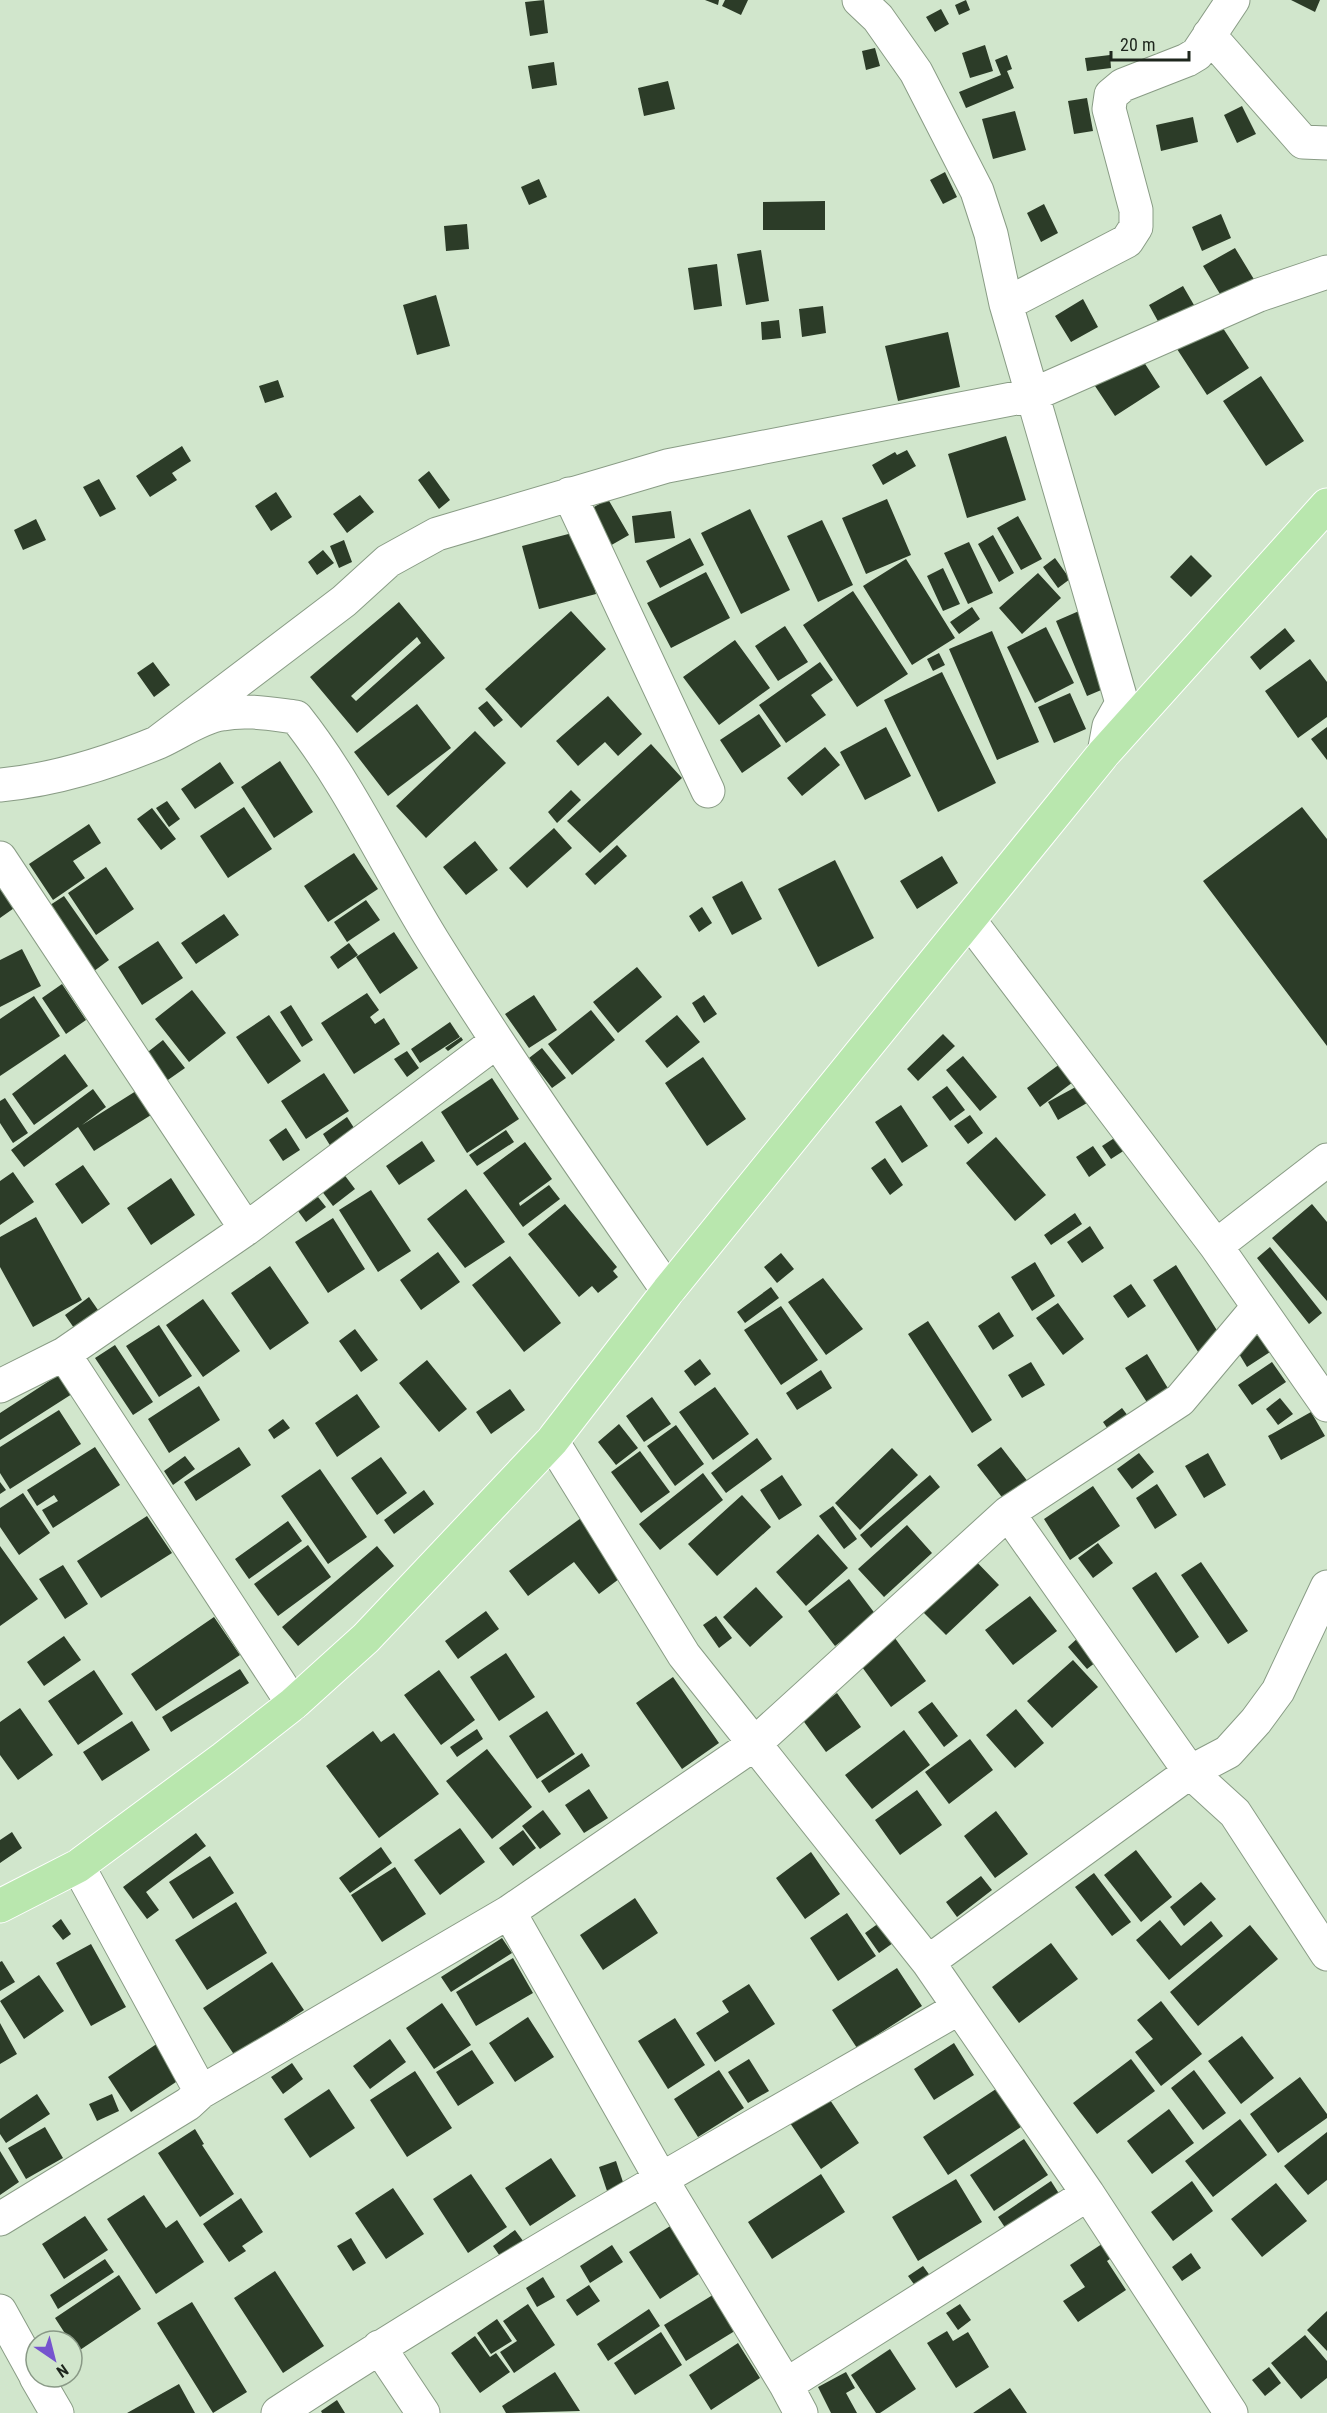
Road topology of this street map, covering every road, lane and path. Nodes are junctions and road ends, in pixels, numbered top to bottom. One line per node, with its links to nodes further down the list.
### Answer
1 (859, 0): 6 (street)
2 (1233, 0): 3 (street)
3 (1209, 35): 4 (street); 6 (street)
4 (1327, 143)
5 (1327, 272): 7 (street)
6 (1006, 304): 7 (street)
7 (1032, 395): 8 (street); 11 (street)
8 (569, 494): 10 (street); 13 (street)
9 (1326, 507): 11 (main road)
10 (158, 742): 12 (street); 16 (street)
11 (1104, 753): 15 (main road)
12 (0, 785)
13 (708, 791)
14 (0, 858): 18 (street)
15 (969, 920): 19 (street); 20 (main road)
16 (496, 1042): 18 (street); 20 (street)
17 (1327, 1160): 19 (street)
18 (246, 1229): 22 (street)
19 (1216, 1246): 21 (street)
20 (668, 1291): 25 (main road)
21 (1257, 1307): 24 (street); 26 (street)
22 (64, 1354): 23 (street); 28 (street)
23 (0, 1386)
24 (1327, 1405)
25 (552, 1442): 28 (main road); 29 (street)
26 (1008, 1513): 29 (street); 30 (street)
27 (1327, 1587): 30 (street)
28 (293, 1704): 31 (main road)
29 (753, 1745): 33 (street); 35 (street)
30 (1190, 1772): 34 (street); 35 (street)
31 (78, 1866): 32 (main road); 37 (street)
32 (0, 1906)
33 (509, 1912): 37 (street); 38 (street)
34 (1327, 1954)
35 (928, 1962): 36 (street)
36 (959, 2008): 38 (street); 39 (street)
37 (201, 2092): 40 (street)
38 (661, 2179): 42 (street); 45 (street)
39 (1088, 2194): 45 (street); 49 (street)
40 (0, 2219)
41 (0, 2311): 43 (street)
42 (379, 2346): 47 (street); 48 (street)
43 (24, 2355)
44 (43, 2389): 46 (street)
45 (793, 2399)
46 (57, 2413)
47 (278, 2413)
48 (423, 2413)
49 (1231, 2413)

